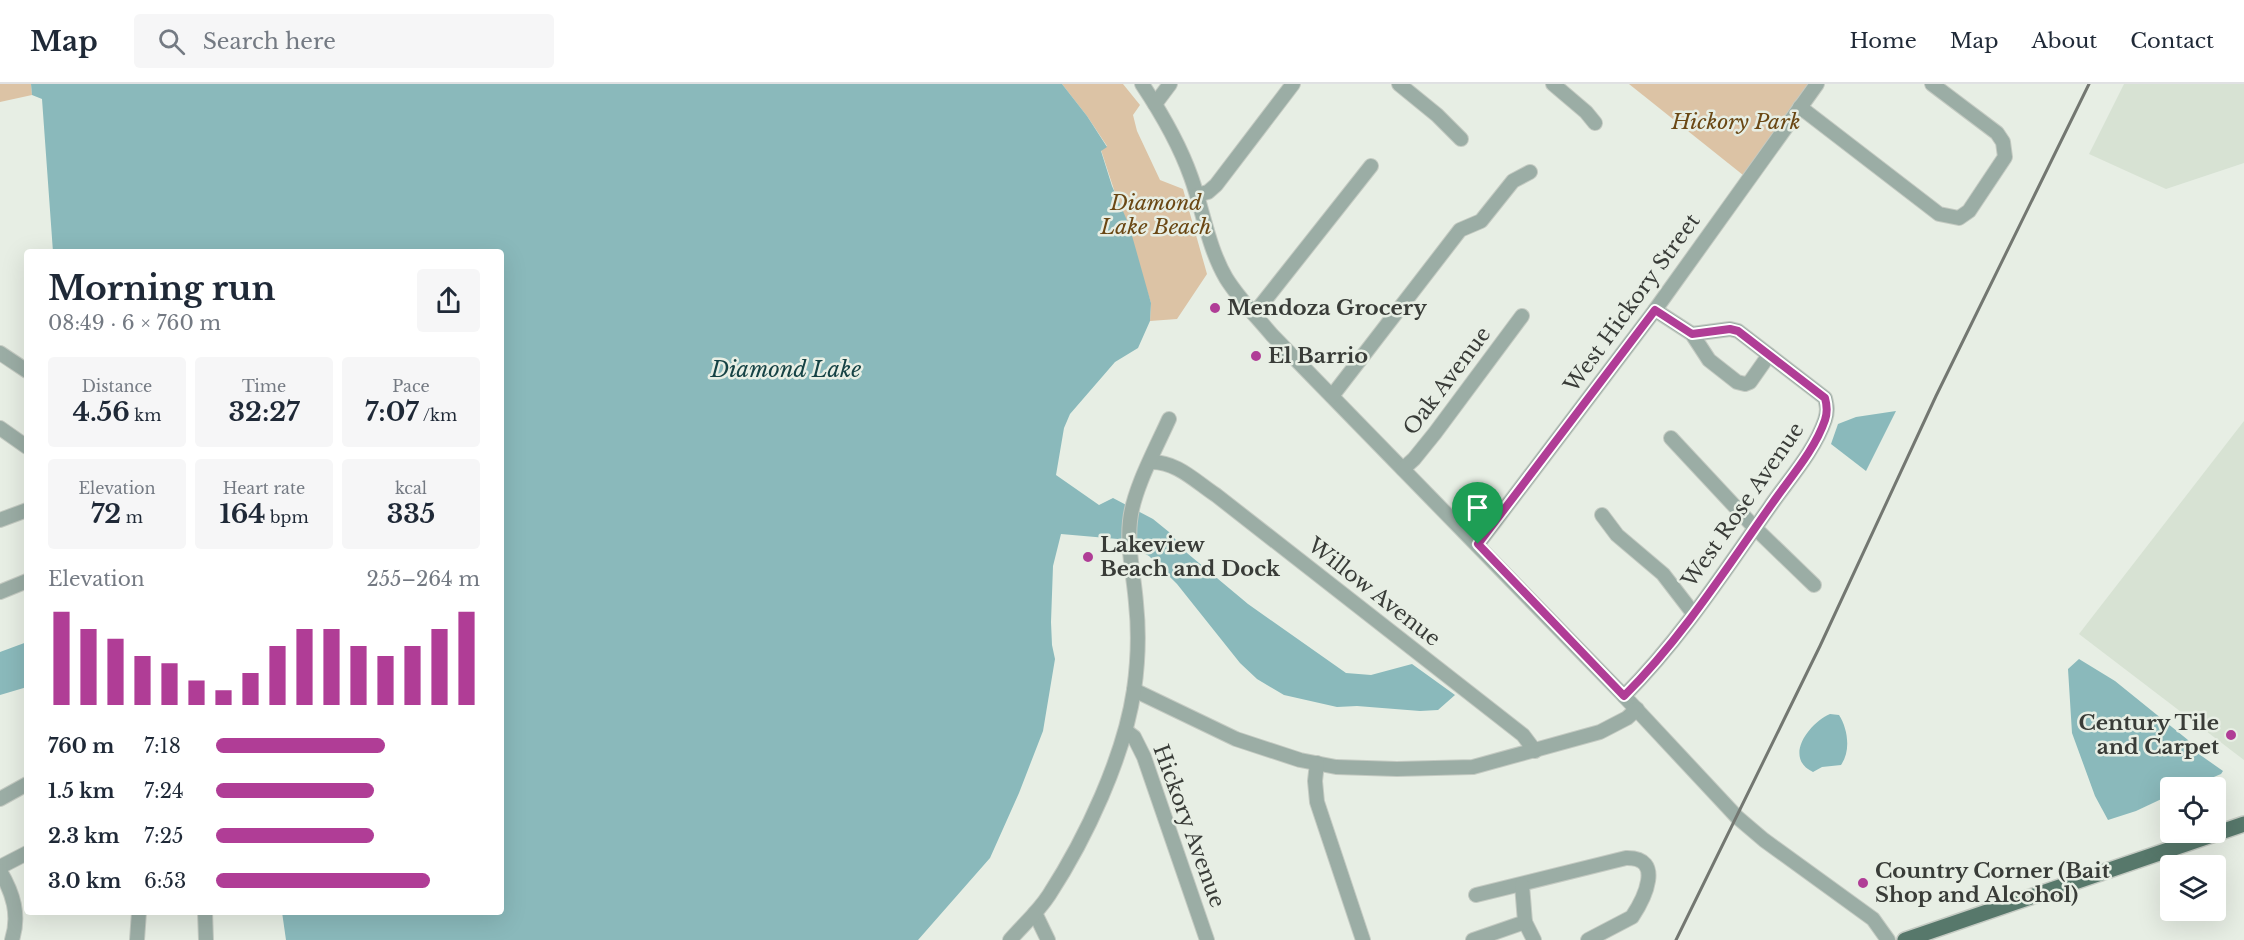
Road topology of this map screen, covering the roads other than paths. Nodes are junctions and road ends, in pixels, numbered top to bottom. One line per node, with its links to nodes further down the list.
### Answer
1 (1142, 84): 8 (street)
2 (1170, 84): 8 (street)
3 (1293, 84): 14 (street)
4 (1399, 84): 11 (street)
5 (1553, 84): 10 (street)
6 (1816, 84): 9 (street, West Hickory Street)
7 (1932, 84): 9 (street)
8 (1155, 104): 14 (street)
9 (1800, 107): 15 (street, West Hickory Street)
10 (1595, 123)
11 (1461, 139)
12 (1371, 166): 16 (street)
13 (1530, 172): 22 (street)
14 (1197, 195): 16 (street)
15 (1655, 310): 18 (street); 33 (street, West Hickory Street)
16 (1254, 314): 22 (street)
17 (1522, 316): 28 (street, Oak Avenue)
18 (1692, 334): 20 (street, West Rose Avenue); 20 (street)
19 (0, 353): 21 (street)
20 (1769, 355): 32 (street, West Rose Avenue)
21 (24, 369)
22 (1332, 396): 28 (street)
23 (1169, 419): 27 (street)
24 (0, 428): 26 (street)
25 (1671, 438): 32 (street)
26 (24, 445)
27 (1150, 462): 38 (street); 42 (street, Willow Avenue)
28 (1403, 469): 33 (street)
29 (24, 511): 31 (street)
30 (1602, 515): 37 (street)
31 (0, 520)
32 (1755, 528): 35 (street); 37 (street, West Rose Avenue)
33 (1478, 544): 39 (street)
34 (24, 582): 36 (street)
35 (1814, 585)
36 (0, 592)
37 (1694, 613): 39 (street, West Rose Avenue)
38 (1134, 690): 41 (street); 43 (street)
39 (1624, 696): 40 (street)
40 (1637, 709): 42 (street); 65 (street)
41 (1126, 731): 51 (street); 60 (street, Hickory Avenue)
42 (1535, 751): 43 (street)
43 (1317, 763): 61 (street)
44 (24, 786): 45 (street)
45 (0, 799)
46 (2244, 824): 66 (main road)
47 (24, 855): 48 (street)
48 (0, 869): 55 (street)
49 (1522, 885): 50 (street); 54 (street); 64 (street)
50 (1476, 895)
51 (1035, 913): 58 (street); 59 (street)
52 (139, 915): 56 (street)
53 (204, 915): 57 (street)
54 (1525, 922): 62 (street); 63 (street)
55 (12, 940)
56 (137, 940)
57 (206, 940)
58 (1010, 940)
59 (1048, 940)
60 (1207, 940)
61 (1363, 940)
62 (1473, 940)
63 (1534, 940)
64 (1588, 940)
65 (1888, 940)
66 (1905, 940)

